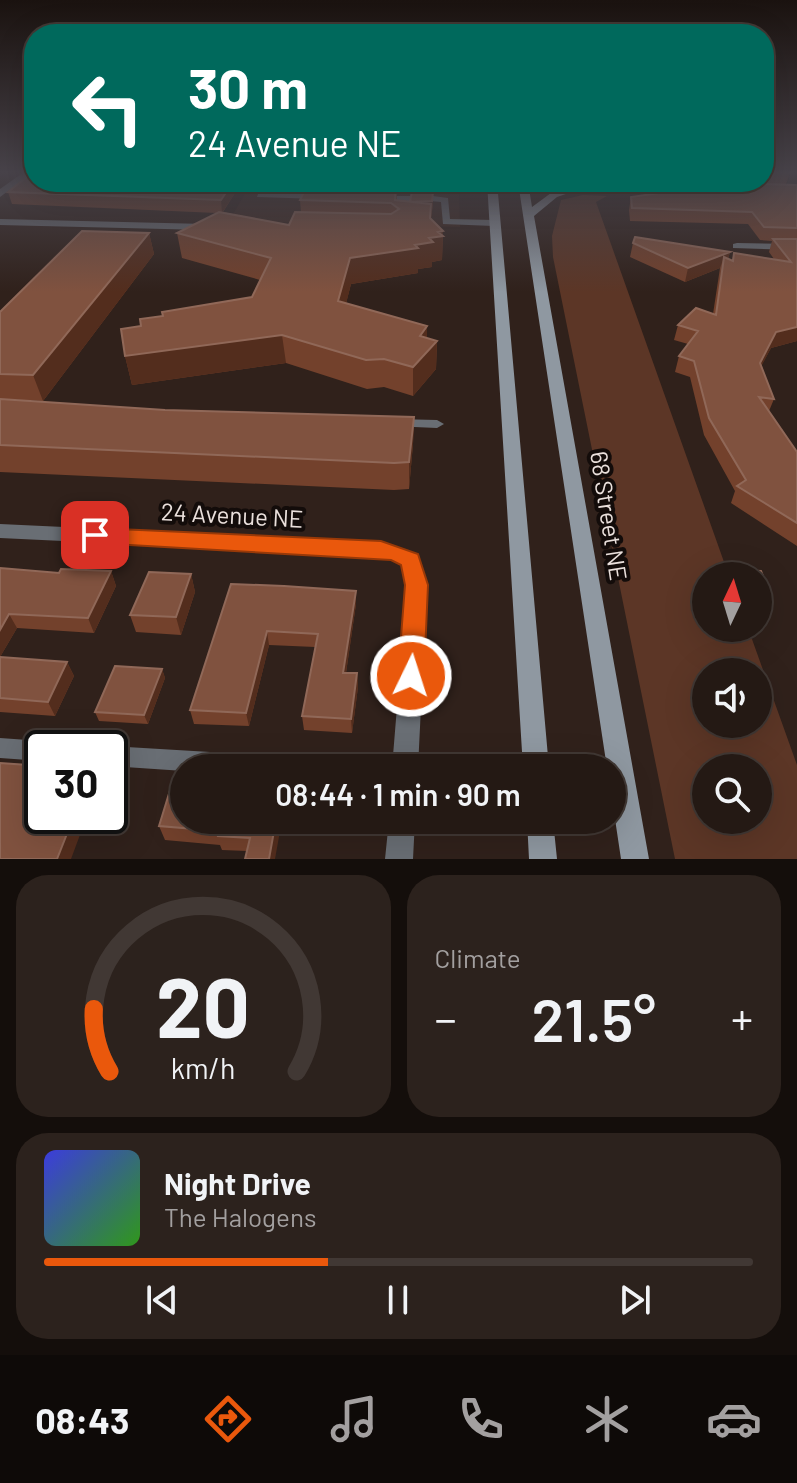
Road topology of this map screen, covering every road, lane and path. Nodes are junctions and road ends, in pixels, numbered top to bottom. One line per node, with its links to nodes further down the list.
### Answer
1 (439, 212): 4 (lane)
2 (493, 212): 7 (main road)
3 (532, 212): 5 (main road)
4 (446, 214): 7 (lane)
5 (528, 215): 24 (main road, 68 Street NE)
6 (0, 222): 8 (lane)
7 (494, 223): 17 (main road)
8 (219, 227)
9 (737, 246): 10 (street)
10 (797, 247)
11 (375, 422): 12 (lane)
12 (437, 424)
13 (0, 531): 16 (street, 24 Avenue NE)
14 (0, 748): 15 (lane)
15 (24, 750)
16 (406, 754)
17 (535, 754)
18 (128, 757): 19 (lane)
19 (170, 760)
20 (401, 834): 22 (street)
21 (541, 834): 23 (main road)
22 (399, 859)
23 (543, 859)
24 (635, 859)

